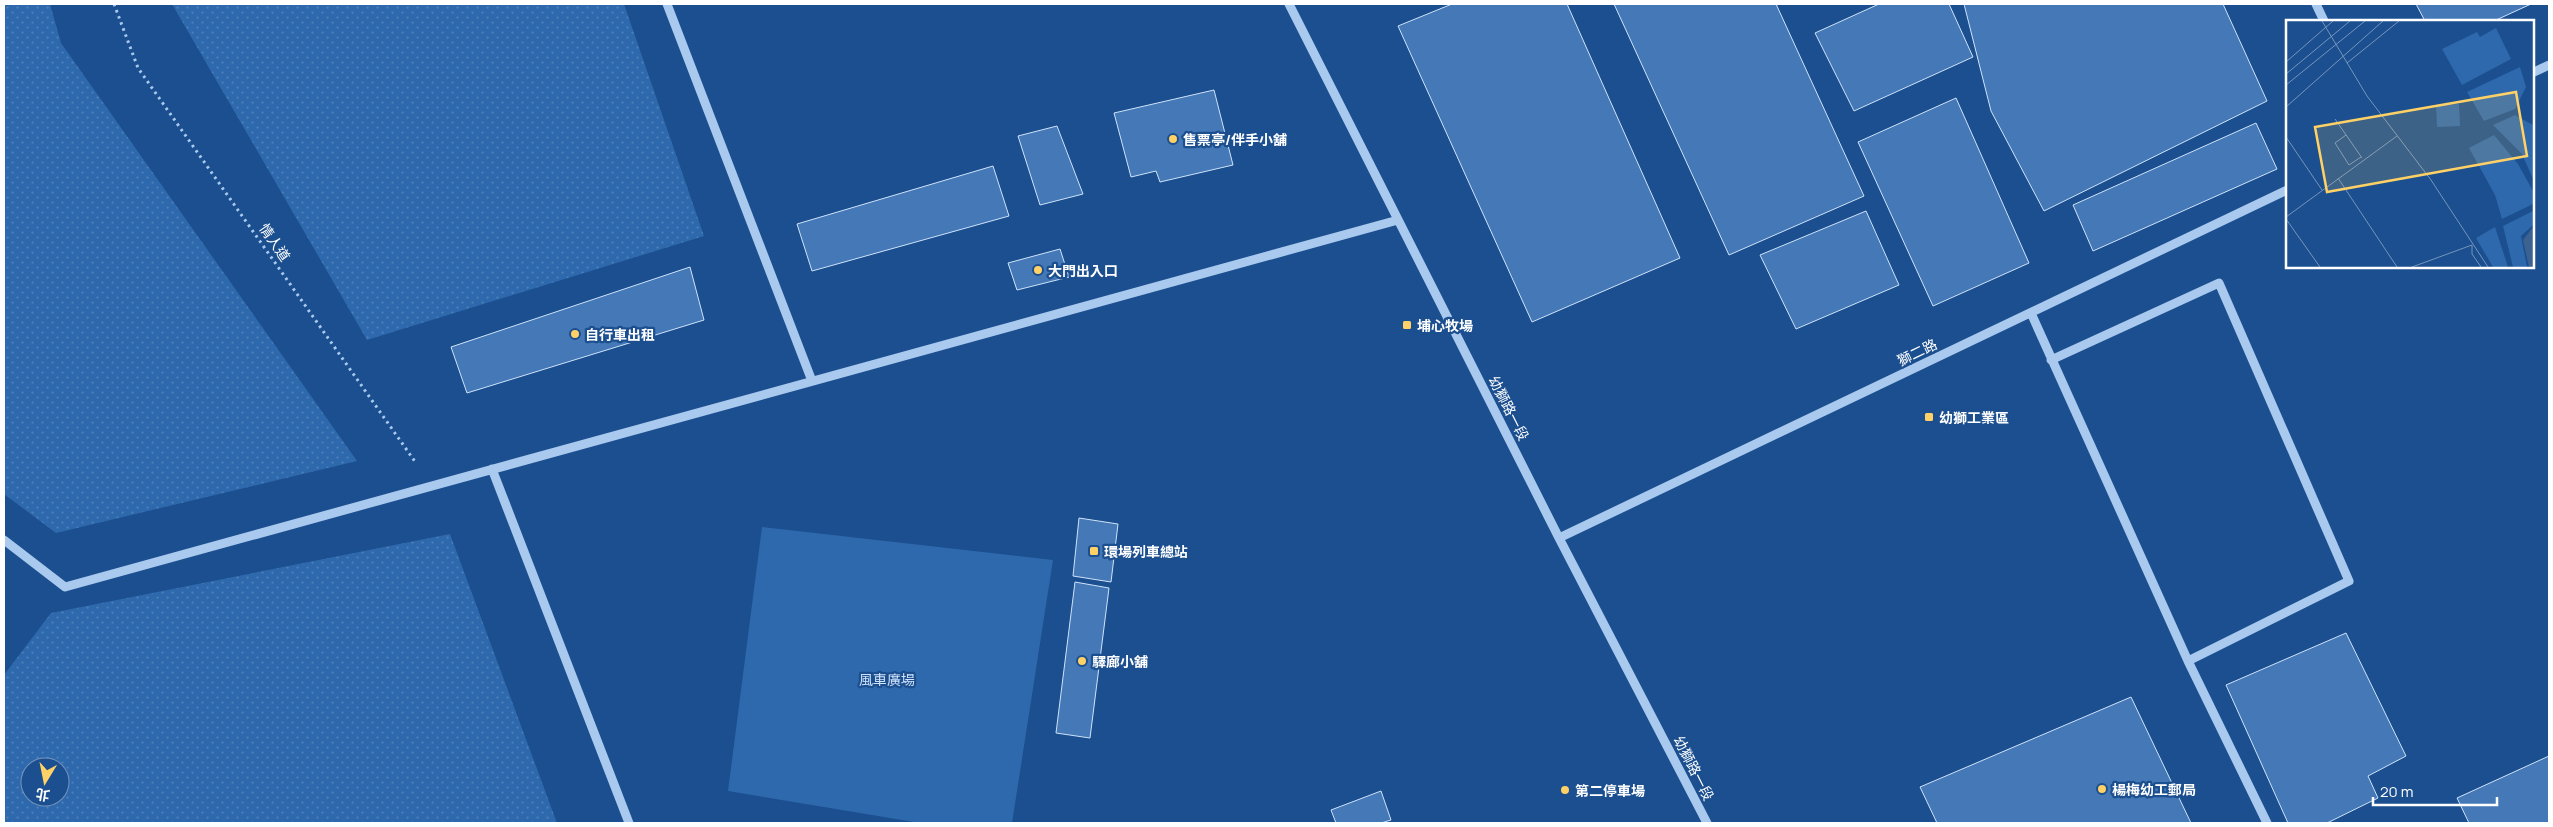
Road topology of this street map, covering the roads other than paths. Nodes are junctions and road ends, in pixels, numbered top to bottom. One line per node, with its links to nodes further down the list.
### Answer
1 (667, 4): 11 (street)
2 (1289, 4): 8 (street, 幼獅路一段)
3 (2316, 4): 4 (street)
4 (2324, 20)
5 (2549, 65): 6 (street)
6 (2533, 73)
7 (2286, 190): 9 (street, 獅二路)
8 (1398, 220): 11 (street); 13 (street, 幼獅路一段)
9 (2031, 312): 10 (street); 13 (street, 獅二路)
10 (2051, 360): 15 (street); 15 (street)
11 (812, 381): 12 (street)
12 (492, 469): 14 (street); 16 (street)
13 (1559, 538): 17 (street, 幼獅路一段)
14 (4, 540)
15 (2188, 661): 18 (street)
16 (629, 823)
17 (1707, 823)
18 (2267, 823)

